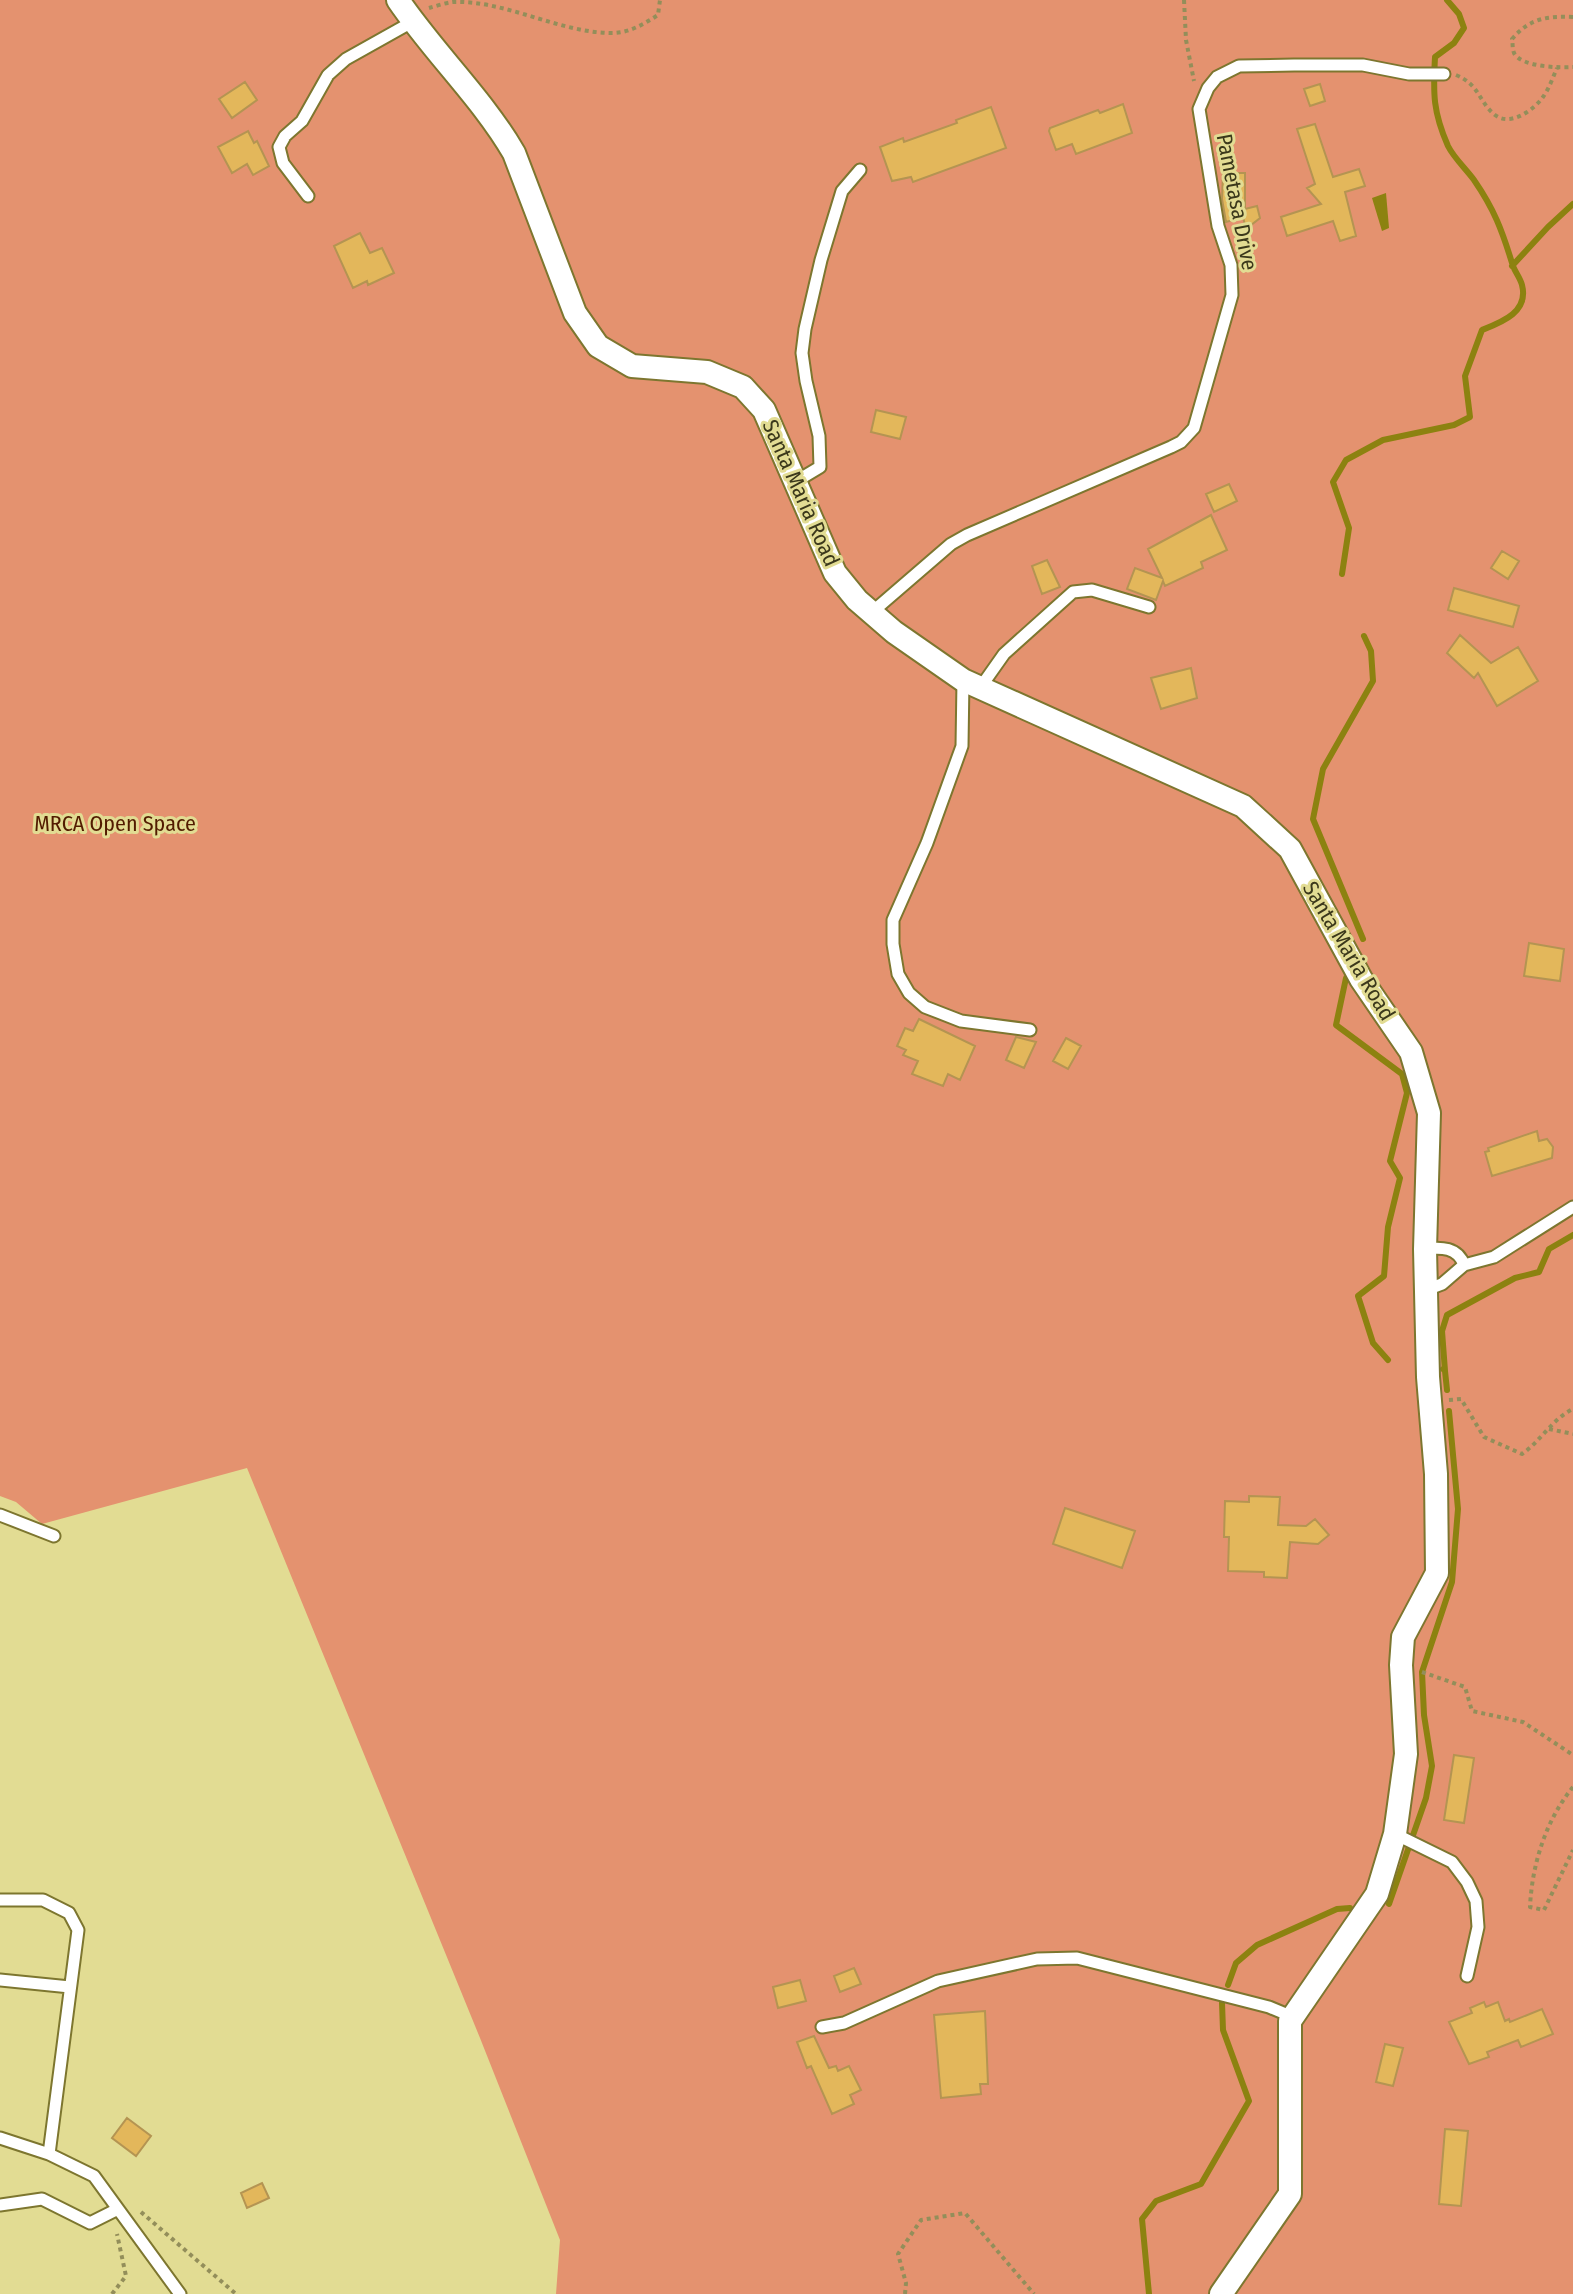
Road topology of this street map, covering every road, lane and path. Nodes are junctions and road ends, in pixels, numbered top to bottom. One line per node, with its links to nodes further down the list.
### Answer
1 (660, 0): 3 (path)
2 (1184, 0): 8 (path)
3 (406, 12): 10 (lane); 11 (street, Santa Maria Road)
4 (1573, 17): 6 (path)
5 (1573, 67): 6 (path)
6 (1557, 68): 7 (path)
7 (1444, 74): 8 (lane, Pametasa Drive)
8 (1199, 109): 13 (lane, Pametasa Drive)
9 (860, 170): 11 (lane)
10 (308, 196)
11 (795, 482): 13 (street, Santa Maria Road)
12 (1149, 607): 14 (lane)
13 (871, 613): 14 (street, Santa Maria Road)
14 (971, 684): 15 (lane); 17 (street, Santa Maria Road)
15 (1030, 1030)
16 (1573, 1207): 18 (lane)
17 (1425, 1249): 18 (lane); 19 (street, Santa Maria Road)
18 (1464, 1265): 19 (lane)
19 (1426, 1290): 20 (street, Santa Maria Road)
20 (1430, 1402): 22 (path); 26 (street, Santa Maria Road)
21 (1573, 1409): 22 (path)
22 (1549, 1429): 23 (path)
23 (1573, 1434)
24 (0, 1515): 25 (lane)
25 (54, 1536)
26 (1401, 1665): 27 (path); 29 (street, Santa Maria Road)
27 (1573, 1755)
28 (1573, 1787): 30 (path)
29 (1398, 1835): 32 (lane); 35 (street, Santa Maria Road)
30 (1573, 1850)
31 (0, 1900): 34 (lane)
32 (1467, 1976)
33 (0, 1980): 34 (lane)
34 (70, 1987): 38 (lane)
35 (1293, 2017): 36 (lane); 46 (street, Santa Maria Road)
36 (822, 2027)
37 (0, 2138): 38 (lane)
38 (49, 2154): 40 (lane)
39 (0, 2205): 40 (lane)
40 (118, 2209): 41 (path); 42 (lane); 43 (path)
41 (112, 2294)
42 (180, 2294)
43 (236, 2294)
44 (905, 2294): 45 (path)
45 (1034, 2294)
46 (1221, 2294)

